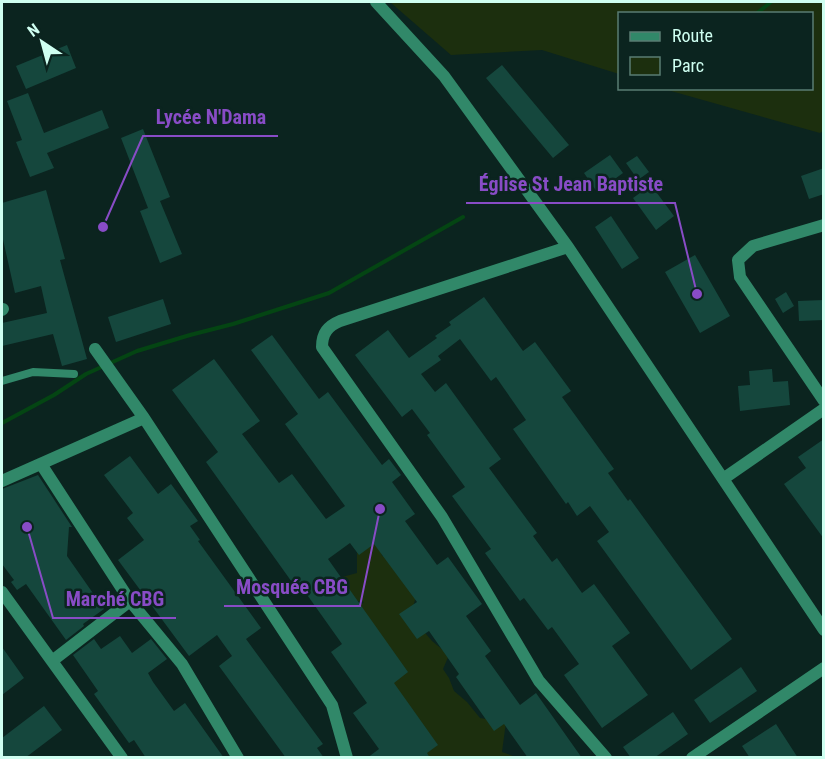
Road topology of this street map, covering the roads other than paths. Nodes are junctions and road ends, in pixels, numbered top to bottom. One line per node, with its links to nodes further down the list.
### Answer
1 (376, 2): 3 (street)
2 (824, 225): 7 (street)
3 (568, 247): 11 (street); 21 (street)
4 (95, 349): 9 (street)
5 (75, 374): 6 (lane)
6 (2, 381)
7 (824, 401)
8 (824, 409): 11 (street)
9 (141, 414): 10 (street); 20 (street)
10 (41, 464): 12 (street); 14 (street)
11 (723, 479): 15 (street)
12 (2, 481)
13 (2, 592): 16 (street)
14 (130, 601): 16 (street); 19 (street)
15 (824, 630)
16 (52, 661): 18 (street)
17 (824, 669): 22 (street)
18 (122, 758)
19 (238, 758)
20 (347, 758)
21 (606, 758)
22 (692, 758)

